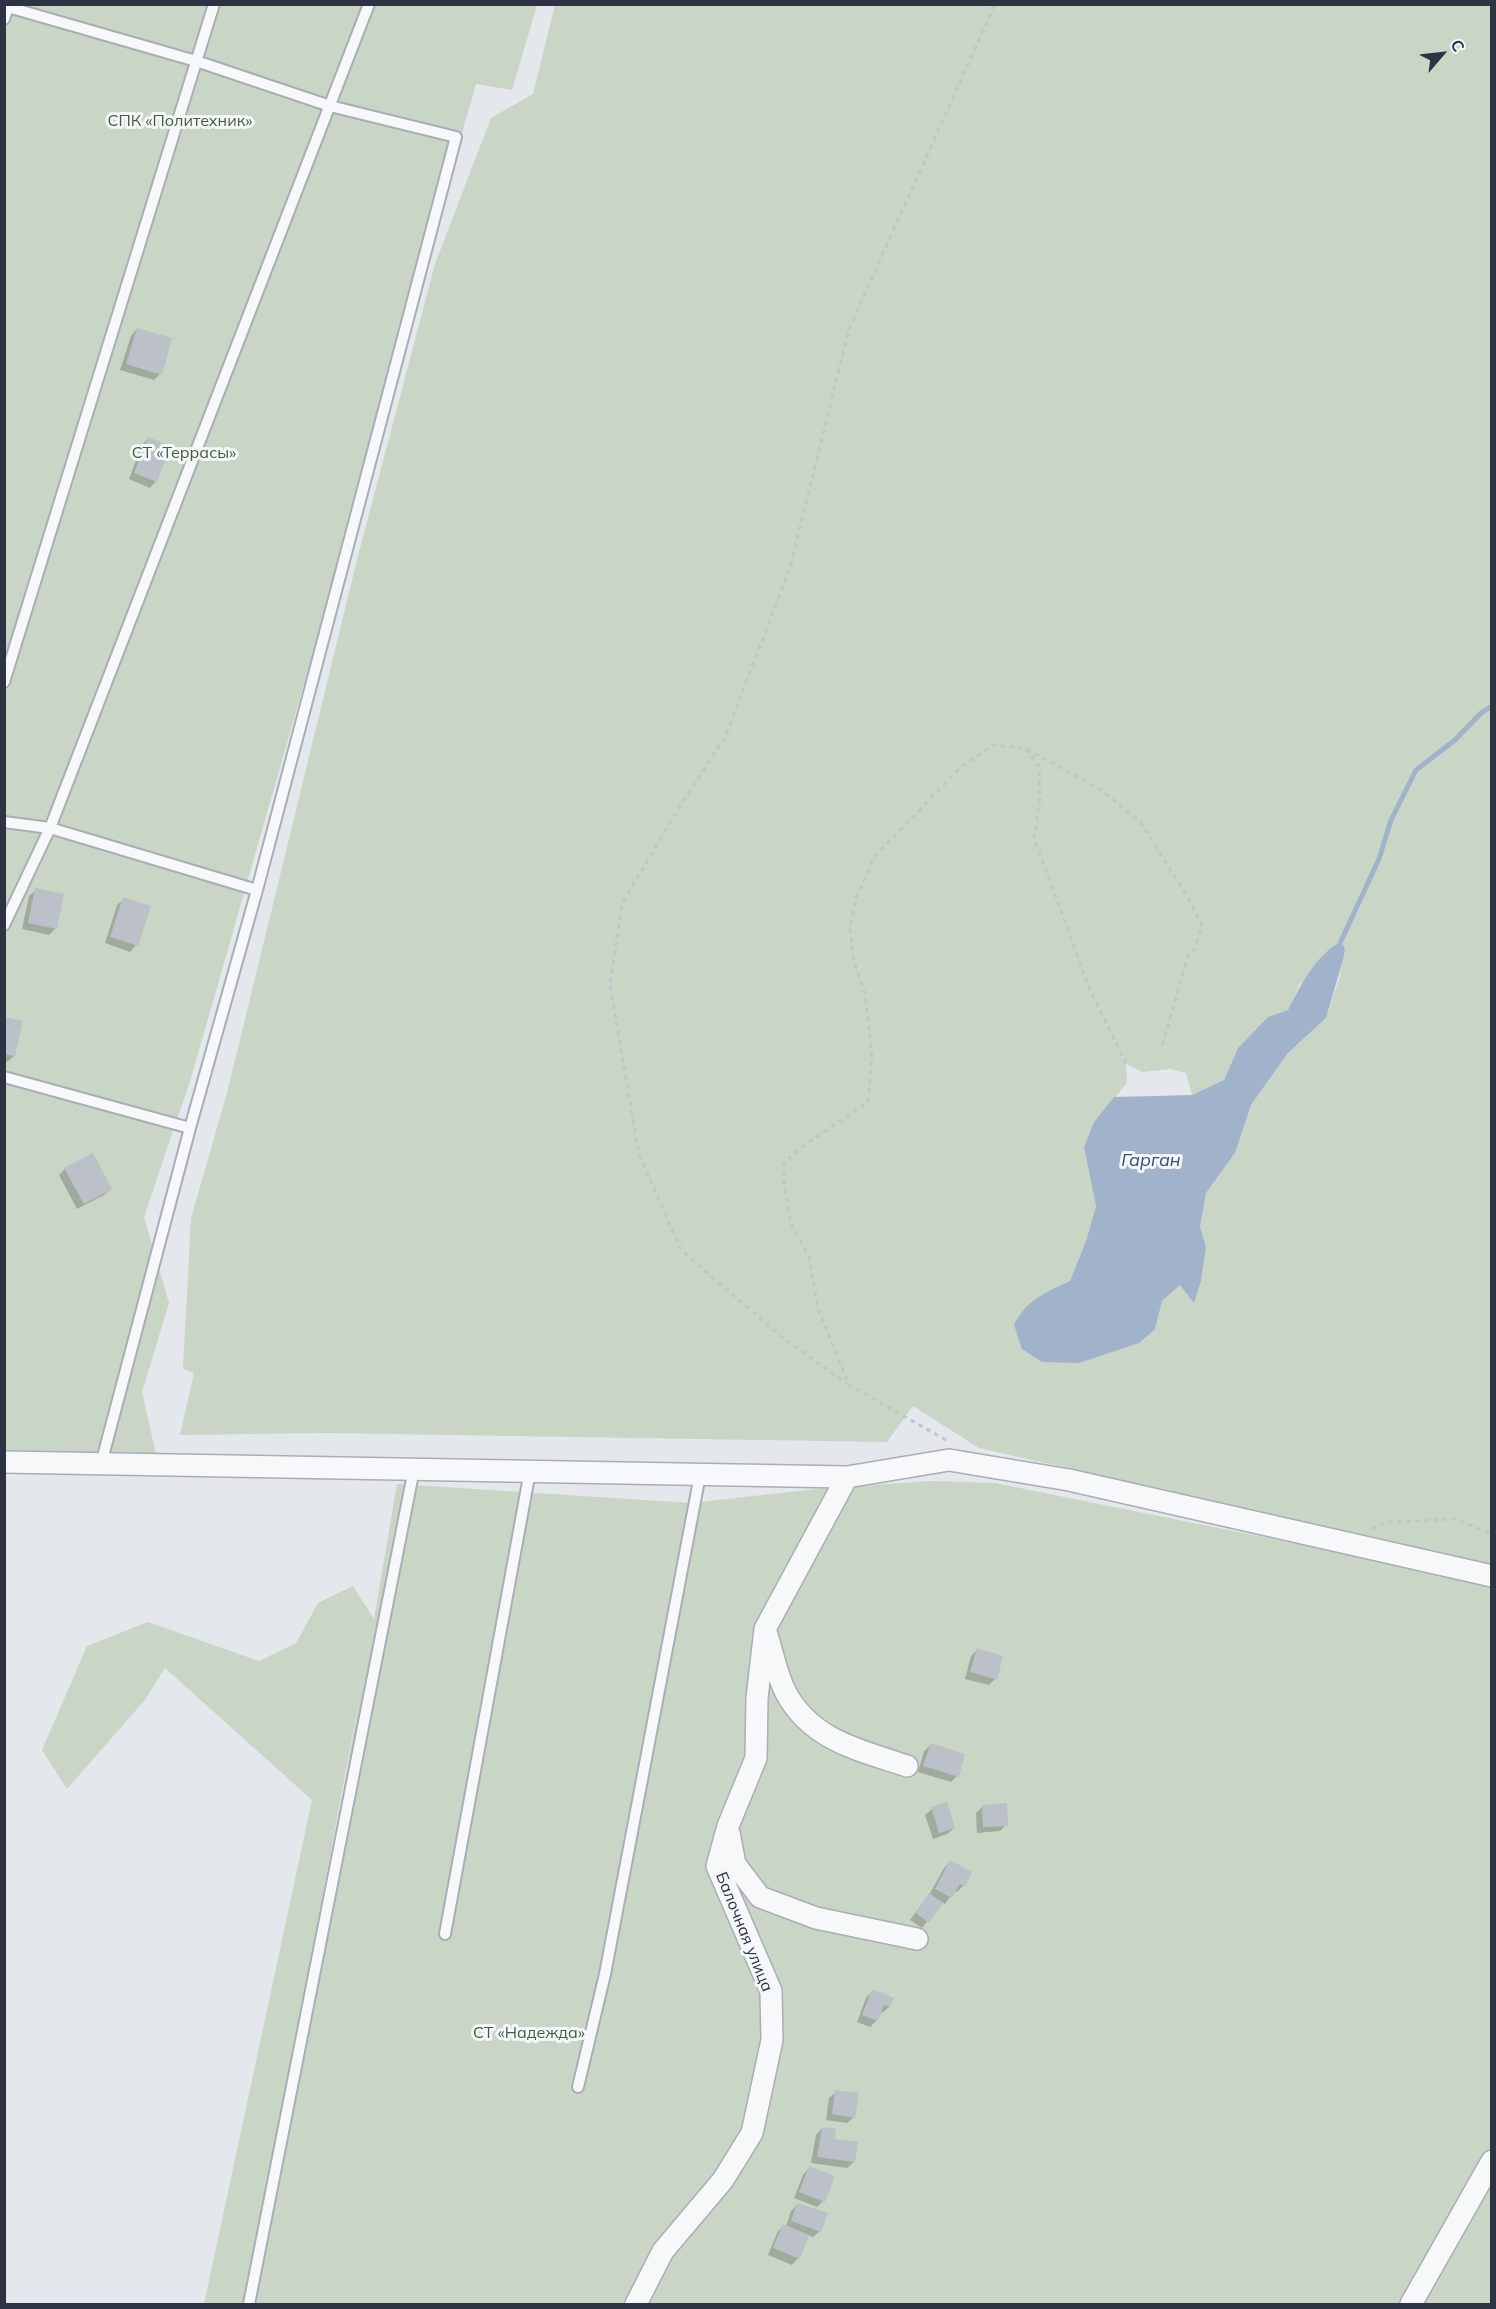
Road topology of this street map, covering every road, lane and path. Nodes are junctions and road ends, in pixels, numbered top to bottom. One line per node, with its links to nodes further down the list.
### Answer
1 (214, 4): 6 (lane)
2 (369, 4): 7 (lane)
3 (995, 4): 18 (path)
4 (9, 6): 5 (lane); 6 (lane)
5 (4, 19)
6 (196, 61): 7 (lane); 8 (lane)
7 (330, 106): 11 (lane); 12 (lane)
8 (4, 682)
9 (1025, 748): 14 (path); 15 (path); 18 (path)
10 (4, 822): 11 (lane)
11 (50, 828): 12 (lane); 13 (lane)
12 (257, 890): 17 (lane)
13 (4, 925)
14 (1161, 1050)
15 (1126, 1064)
16 (4, 1077): 17 (lane)
17 (190, 1128): 21 (lane)
18 (849, 1385): 19 (path)
19 (956, 1446)
20 (4, 1462): 21 (street)
21 (101, 1464): 22 (street)
22 (414, 1469): 23 (street); 36 (lane)
23 (530, 1472): 24 (street); 32 (lane)
24 (700, 1474): 25 (street); 34 (lane)
25 (847, 1477): 27 (street); 29 (street, Балочная улица)
26 (1491, 1534): 27 (path)
27 (1344, 1543): 28 (street)
28 (1491, 1576)
29 (765, 1629): 30 (street); 31 (street, Балочная улица)
30 (907, 1766)
31 (728, 1826): 33 (street); 37 (street, Балочная улица)
32 (445, 1934)
33 (917, 1939)
34 (578, 2087)
35 (1491, 2162): 38 (street)
36 (249, 2304)
37 (636, 2304)
38 (1411, 2304)

